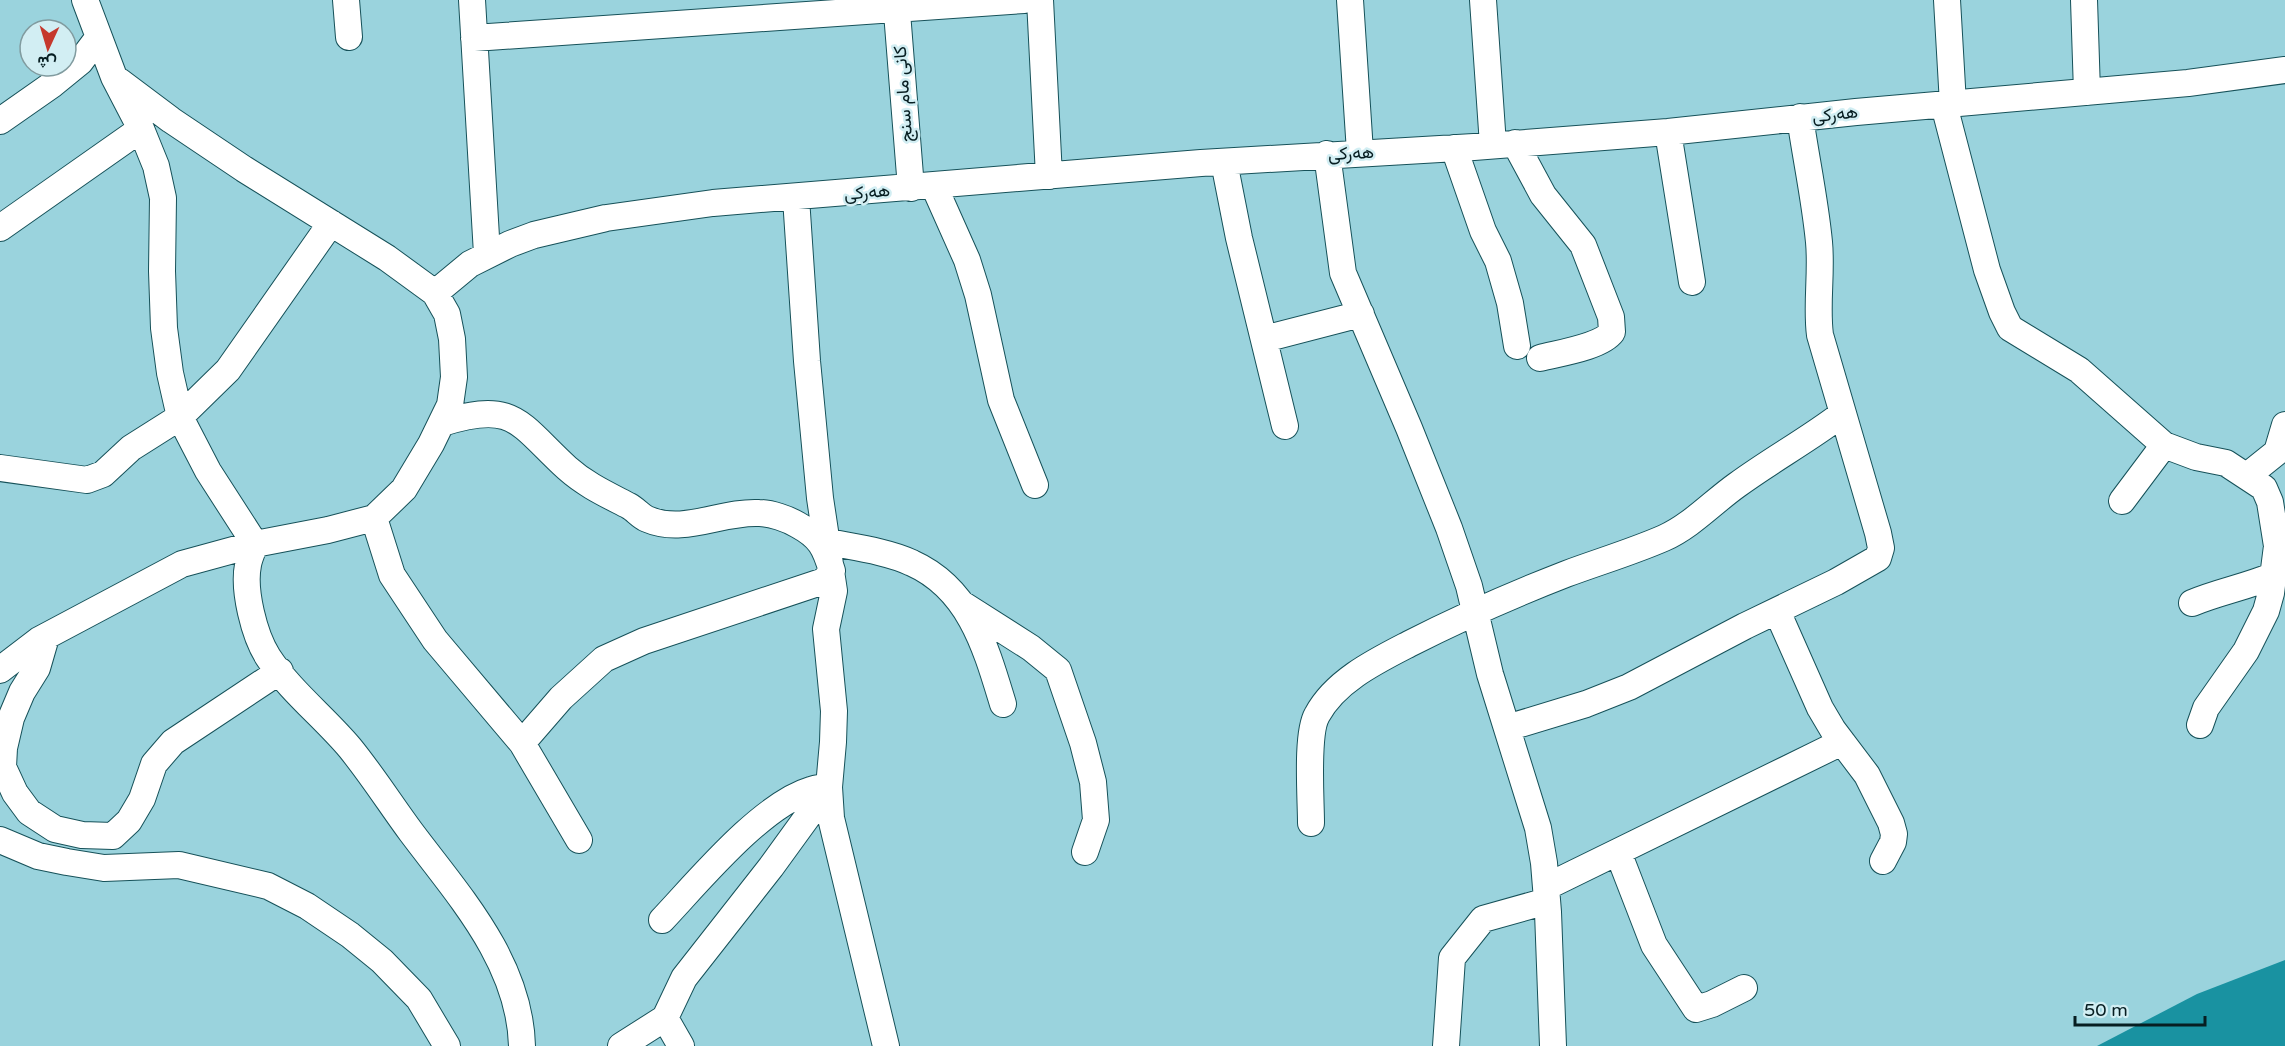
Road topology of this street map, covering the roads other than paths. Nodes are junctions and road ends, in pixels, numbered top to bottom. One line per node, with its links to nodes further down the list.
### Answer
1 (85, 0): 12 (street)
2 (346, 0): 11 (street)
3 (472, 0): 13 (street)
4 (1024, 0): 10 (street)
5 (1040, 0): 27 (street)
6 (1350, 0): 24 (street)
7 (1483, 0): 22 (street)
8 (1947, 0): 17 (street)
9 (2084, 0): 16 (street)
10 (897, 4): 13 (street); 28 (street, کانی مام سنج)
11 (349, 37)
12 (98, 38): 15 (street); 19 (street)
13 (474, 38): 32 (street)
14 (2285, 70): 16 (street, هەرکی)
15 (114, 77): 20 (street); 30 (street)
16 (2087, 92): 17 (street, هەرکی)
17 (1948, 104): 18 (street, هەرکی); 44 (street)
18 (1800, 117): 21 (street, هەرکی); 39 (street)
19 (0, 120)
20 (141, 129): 31 (street); 40 (street)
21 (1668, 132): 22 (street, هەرکی); 33 (street)
22 (1504, 144): 23 (street, هەرکی); 38 (street)
23 (1454, 148): 24 (street, هەرکی); 37 (street)
24 (1360, 152): 25 (street, هەرکی)
25 (1327, 154): 26 (street, هەرکی); 35 (street)
26 (1224, 162): 27 (street, هەرکی); 36 (street)
27 (1049, 176): 28 (street, هەرکی)
28 (922, 187): 29 (street, هەرکی); 47 (street, کانی مام سنج)
29 (796, 198): 32 (street, هەرکی); 50 (street)
30 (331, 223): 34 (street); 40 (street)
31 (0, 228)
32 (487, 254): 34 (street, هەرکی)
33 (1692, 282)
34 (435, 293): 41 (street)
35 (1361, 314): 36 (street); 57 (street)
36 (1264, 339): 43 (street)
37 (1517, 346)
38 (1540, 358)
39 (1842, 414): 57 (street); 58 (street)
40 (180, 417): 45 (street); 51 (street)
41 (442, 423): 49 (street); 53 (street)
42 (2285, 425): 46 (street)
43 (1285, 426)
44 (2164, 445): 46 (street); 48 (street)
45 (0, 468)
46 (2247, 476): 52 (street)
47 (1035, 486)
48 (2122, 501)
49 (374, 518): 51 (street); 66 (street)
50 (828, 542): 53 (street); 56 (street)
51 (255, 544): 59 (street); 61 (street)
52 (2281, 547): 54 (street)
53 (832, 570): 66 (street); 67 (street)
54 (2272, 576): 55 (street); 63 (street)
55 (2192, 603)
56 (962, 604): 62 (street); 71 (street)
57 (1475, 611): 64 (street); 68 (street)
58 (1777, 611): 64 (street); 65 (street)
59 (46, 637): 60 (street); 61 (street)
60 (0, 670)
61 (280, 671): 79 (street)
62 (1003, 704)
63 (2200, 724)
64 (1507, 728): 74 (street)
65 (1842, 742): 72 (street); 73 (street)
66 (522, 743): 70 (street)
67 (829, 788): 75 (street); 77 (street); 82 (street)
68 (1311, 823)
69 (0, 840): 78 (street)
70 (579, 840)
71 (1085, 852)
72 (1618, 852): 74 (street); 76 (street)
73 (1883, 861)
74 (1546, 894): 83 (street); 84 (street)
75 (662, 920)
76 (1744, 988)
77 (665, 1018): 80 (street); 81 (street)
78 (447, 1046)
79 (522, 1046)
80 (621, 1046)
81 (681, 1046)
82 (886, 1046)
83 (1446, 1046)
84 (1553, 1046)

